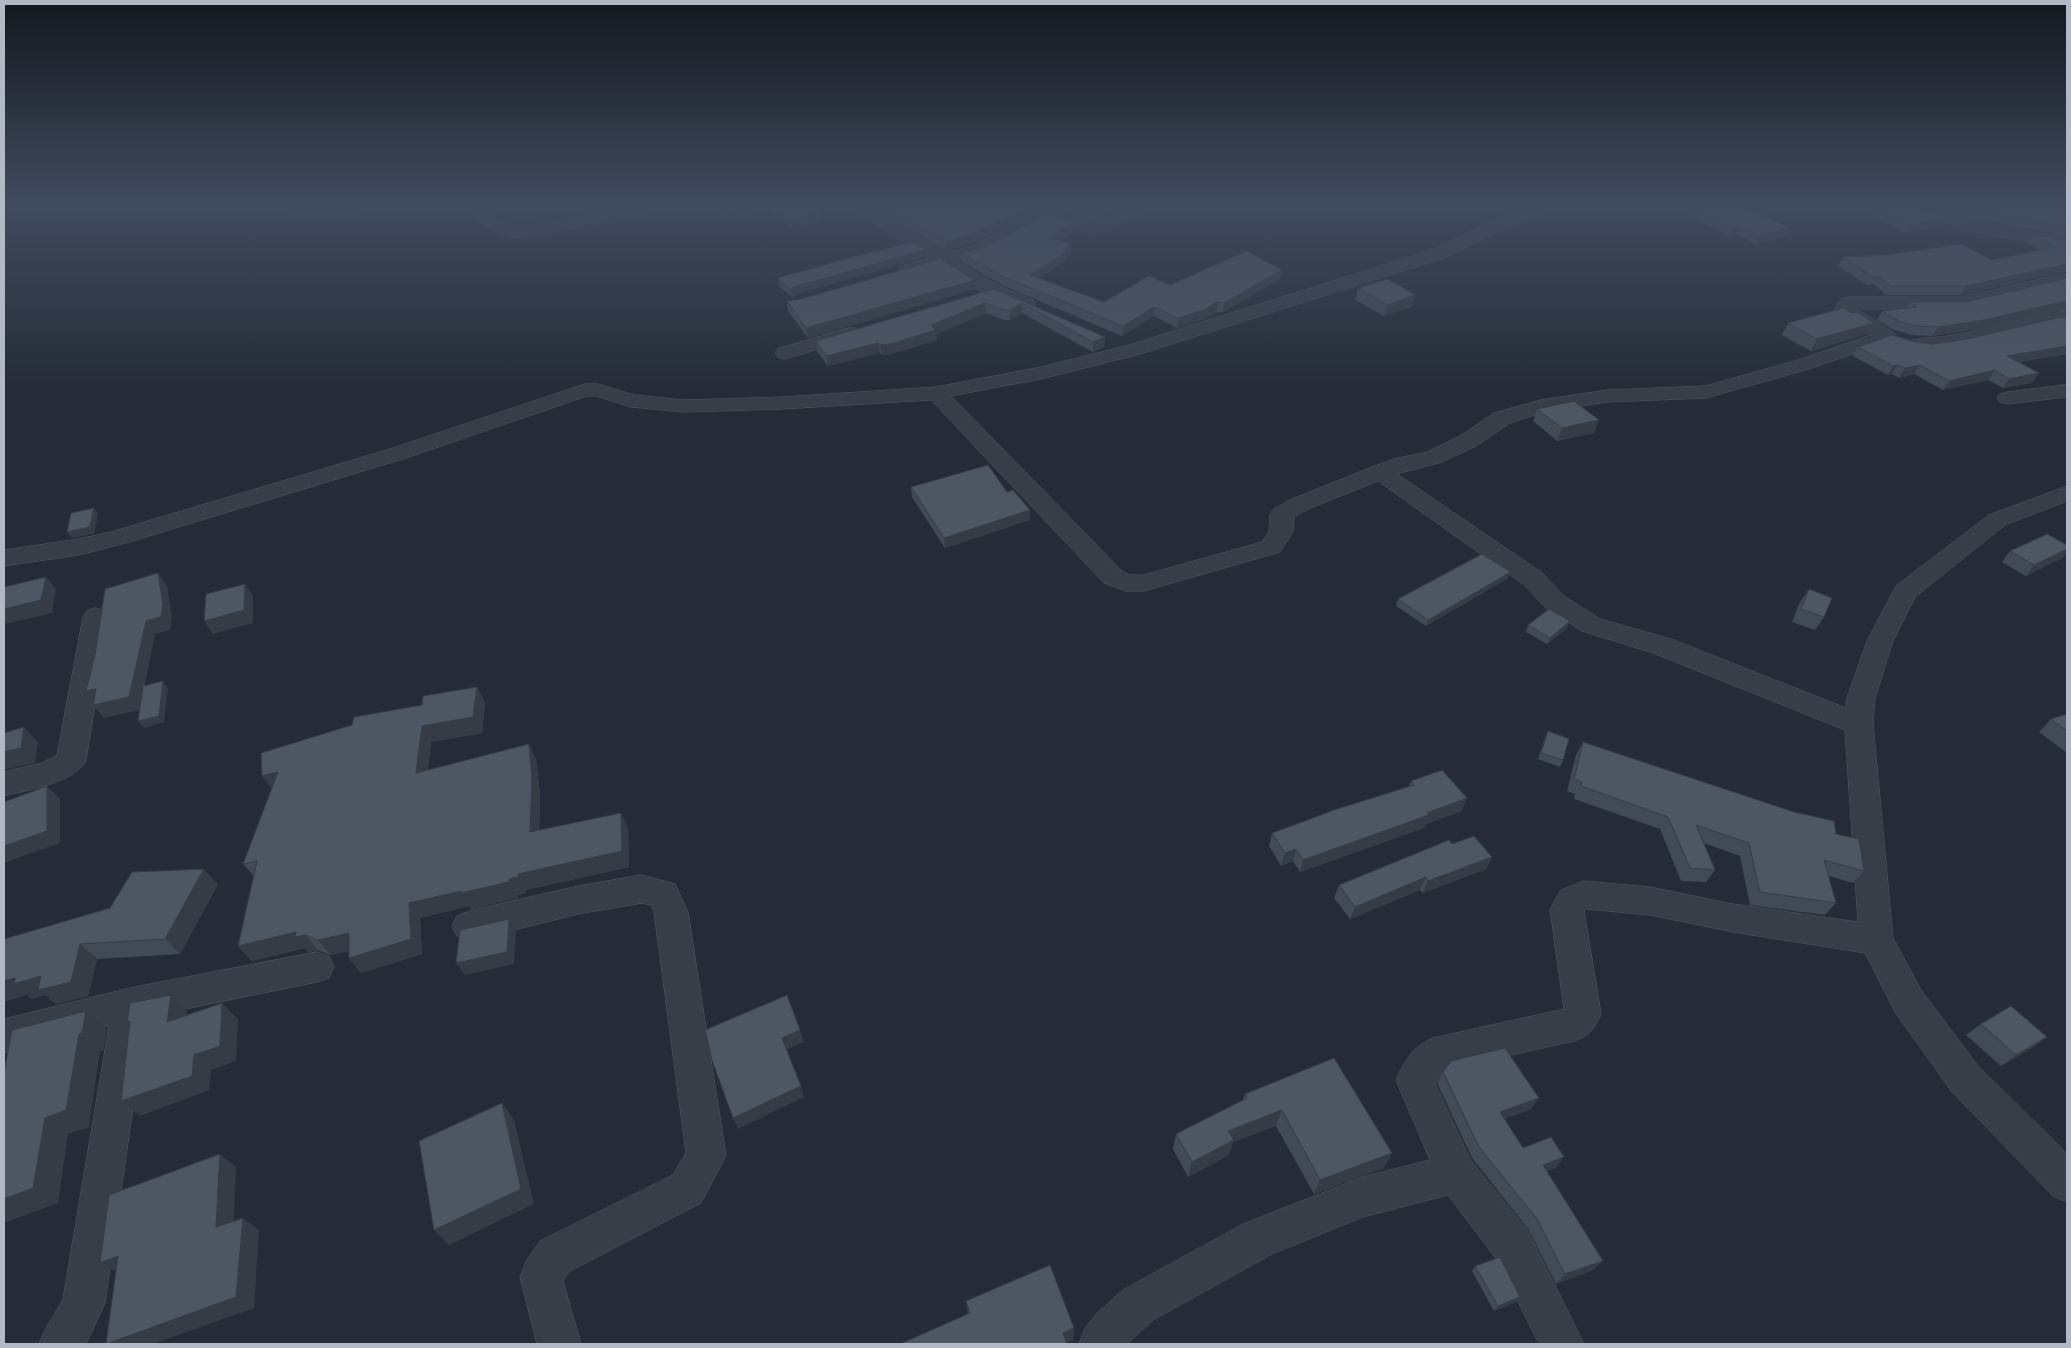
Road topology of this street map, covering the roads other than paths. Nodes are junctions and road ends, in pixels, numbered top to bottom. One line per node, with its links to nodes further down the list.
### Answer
1 (929, 264): 4 (street)
2 (950, 264): 6 (street)
3 (1406, 264): 13 (street)
4 (886, 276)
5 (2067, 278): 11 (street)
6 (995, 291): 7 (street); 8 (street)
7 (966, 299)
8 (1038, 309)
9 (2067, 317): 11 (street)
10 (871, 328): 14 (street)
11 (1886, 336): 18 (street)
12 (1107, 339): 13 (street)
13 (1133, 350): 16 (street)
14 (785, 353)
15 (2067, 391): 17 (street)
16 (936, 393): 18 (street); 20 (street)
17 (2007, 398)
18 (1380, 472): 22 (street)
19 (2067, 493): 22 (street)
20 (4, 558)
21 (96, 617): 23 (street)
22 (1859, 724): 25 (street)
23 (4, 784)
24 (468, 926): 32 (street)
25 (1876, 940): 29 (street); 30 (street)
26 (317, 967): 27 (street)
27 (130, 1004): 28 (street); 31 (street)
28 (4, 1036)
29 (1456, 1173): 33 (street); 34 (street)
30 (2067, 1182)
31 (61, 1344)
32 (558, 1344)
33 (1101, 1344)
34 (1562, 1344)

